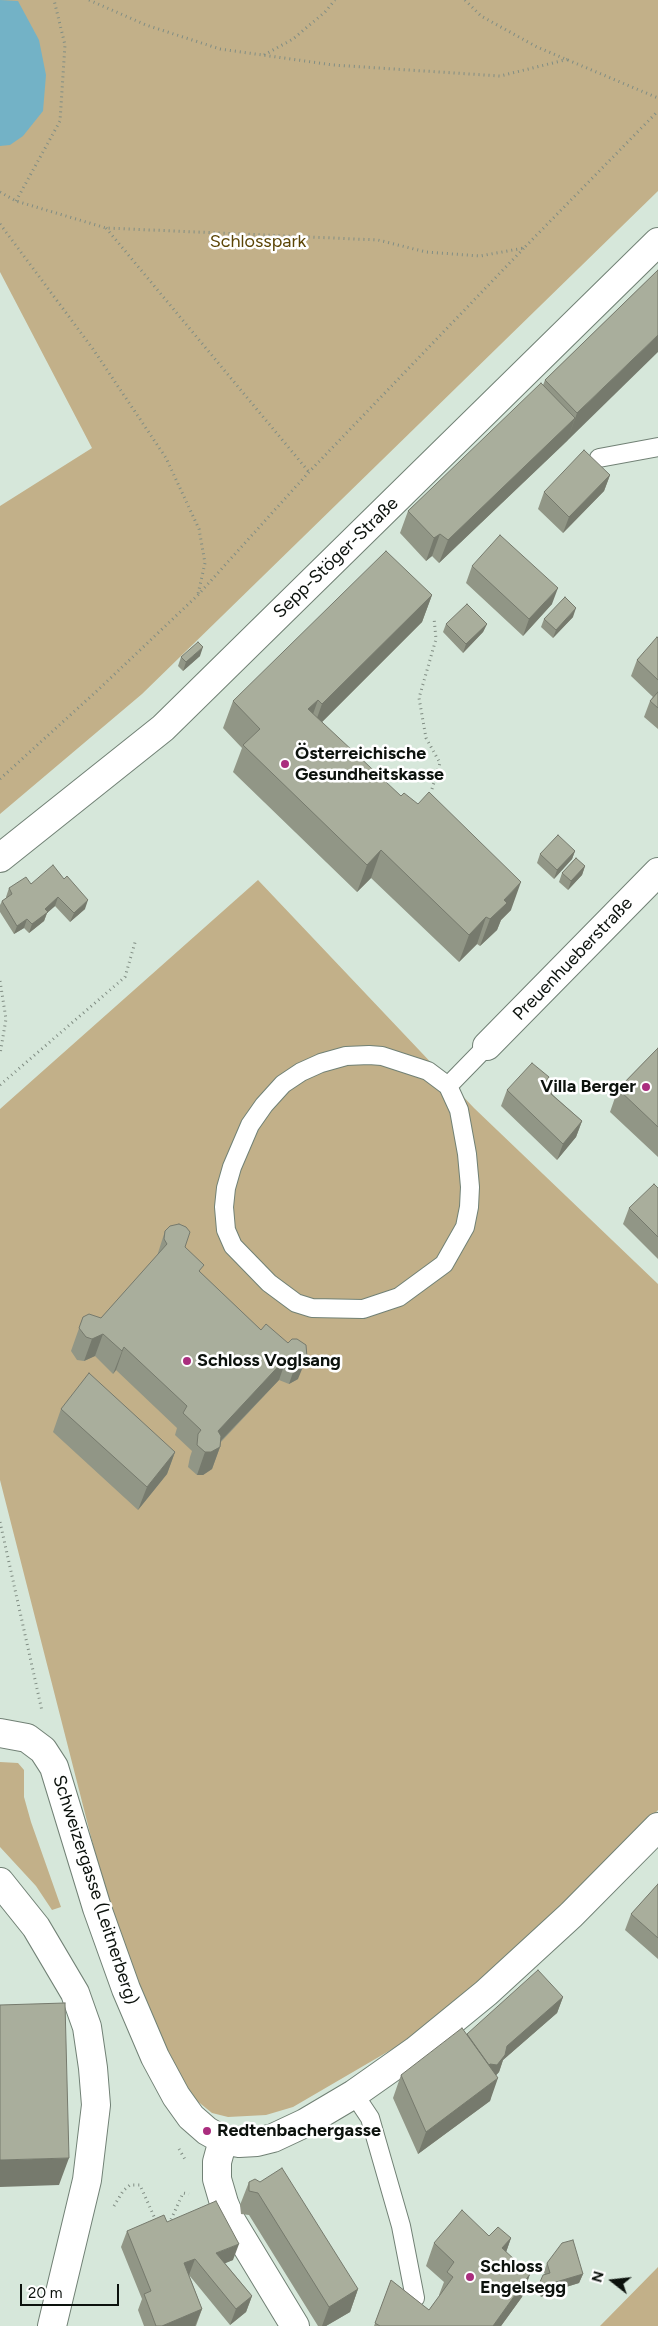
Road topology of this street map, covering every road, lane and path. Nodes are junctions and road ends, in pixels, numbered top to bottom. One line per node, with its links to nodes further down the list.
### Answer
1 (54, 0): 10 (path)
2 (89, 0): 5 (path)
3 (335, 0): 5 (path)
4 (465, 0): 6 (path)
5 (263, 55): 6 (path)
6 (569, 59): 7 (path)
7 (658, 98)
8 (658, 111): 14 (path)
9 (0, 192): 10 (path)
10 (16, 201): 12 (path)
11 (0, 224): 18 (path)
12 (106, 228): 14 (path); 17 (path)
13 (658, 242): 22 (street, Sepp-Stöger-Straße)
14 (524, 248): 17 (path)
15 (658, 447): 16 (lane)
16 (599, 458)
17 (309, 472): 18 (path)
18 (198, 595): 20 (path)
19 (434, 618): 21 (path)
20 (0, 779)
21 (432, 789)
22 (0, 858)
23 (658, 872): 26 (street, Preuenhueberstraße)
24 (136, 939): 28 (path)
25 (0, 981): 27 (path)
26 (487, 1046): 29 (lane)
27 (0, 1054)
28 (0, 1085)
29 (448, 1086): 29 (lane)
30 (0, 1733): 34 (street, Schweizergasse (Leitnerberg))
31 (658, 1828): 33 (street)
32 (0, 1882): 40 (street)
33 (354, 2094): 34 (street); 39 (lane)
34 (223, 2140): 41 (street)
35 (193, 2198): 38 (path)
36 (112, 2212): 37 (path)
37 (157, 2225)
38 (166, 2229)
39 (415, 2298)
40 (52, 2326)
41 (295, 2326)

